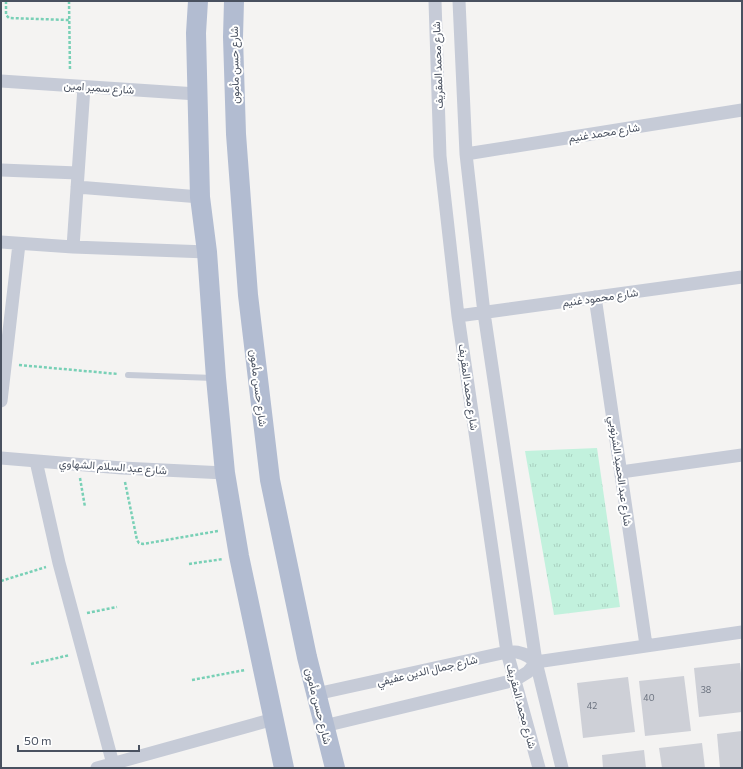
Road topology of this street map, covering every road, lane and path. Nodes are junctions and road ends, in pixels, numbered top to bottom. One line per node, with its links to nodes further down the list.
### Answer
1 (6, 1): 7 (path)
2 (69, 1): 7 (path)
3 (198, 1): 11 (main road)
4 (234, 1): 54 (main road, شارع حسن مأمون)
5 (435, 1): 25 (street, شارع محمد المقريف)
6 (460, 1): 13 (street)
7 (69, 20): 9 (path)
8 (1, 81): 9 (street, شارع سمير امين)
9 (70, 85): 10 (street, شارع سمير امين)
10 (84, 86): 11 (street, شارع سمير امين); 15 (street)
11 (198, 94): 17 (main road)
12 (742, 110): 13 (street, شارع محمد غنيم)
13 (466, 154): 24 (street)
14 (1, 170): 15 (street)
15 (78, 173): 16 (street)
16 (77, 187): 17 (street); 20 (street)
17 (200, 197): 21 (main road)
18 (1, 242): 19 (street)
19 (18, 244): 20 (street); 26 (street)
20 (73, 248): 21 (street)
21 (207, 252): 28 (main road)
22 (742, 277): 23 (street, شارع محمود غنيم)
23 (595, 297): 24 (street, شارع محمود غنيم); 35 (street, شارع عبد الحميد الشرنوبي)
24 (484, 313): 25 (street, شارع محمود غنيم); 49 (street)
25 (458, 316): 48 (street, شارع محمد المقريف)
26 (5, 364): 27 (path); 29 (street)
27 (128, 375): 28 (lane)
28 (216, 378): 36 (main road)
29 (1, 401)
30 (742, 455): 35 (street)
31 (1, 458): 32 (street, شارع عبد السلام الشهاوي)
32 (36, 461): 33 (street, شارع عبد السلام الشهاوي); 40 (street)
33 (77, 464): 34 (street, شارع عبد السلام الشهاوي); 37 (path)
34 (122, 468): 36 (street, شارع عبد السلام الشهاوي); 38 (path)
35 (621, 472): 46 (street, شارع عبد الحميد الشرنوبي)
36 (225, 473): 38 (main road)
37 (85, 507)
38 (235, 529): 39 (main road)
39 (239, 556): 41 (path); 51 (main road)
40 (59, 563): 42 (path); 44 (street)
41 (189, 564)
42 (1, 581)
43 (117, 607): 44 (path)
44 (73, 616): 47 (street)
45 (742, 632): 46 (street)
46 (646, 645): 49 (street)
47 (82, 652): 50 (path); 57 (street)
48 (507, 652): 49 (street, شارع جمال الدين عفيفي); 53 (street, شارع محمد المقريف); 54 (street, شارع جمال الدين عفيفي)
49 (536, 662): 53 (street); 62 (street)
50 (31, 664)
51 (263, 666): 52 (path); 55 (main road)
52 (192, 680)
53 (515, 680): 56 (street); 61 (street, شارع محمد المقريف)
54 (316, 694): 56 (main road, شارع حسن مأمون)
55 (274, 719): 57 (street); 59 (main road)
56 (324, 726): 60 (main road, شارع حسن مأمون)
57 (113, 764): 58 (street)
58 (97, 768)
59 (284, 768)
60 (335, 768)
61 (539, 768)
62 (562, 768)

